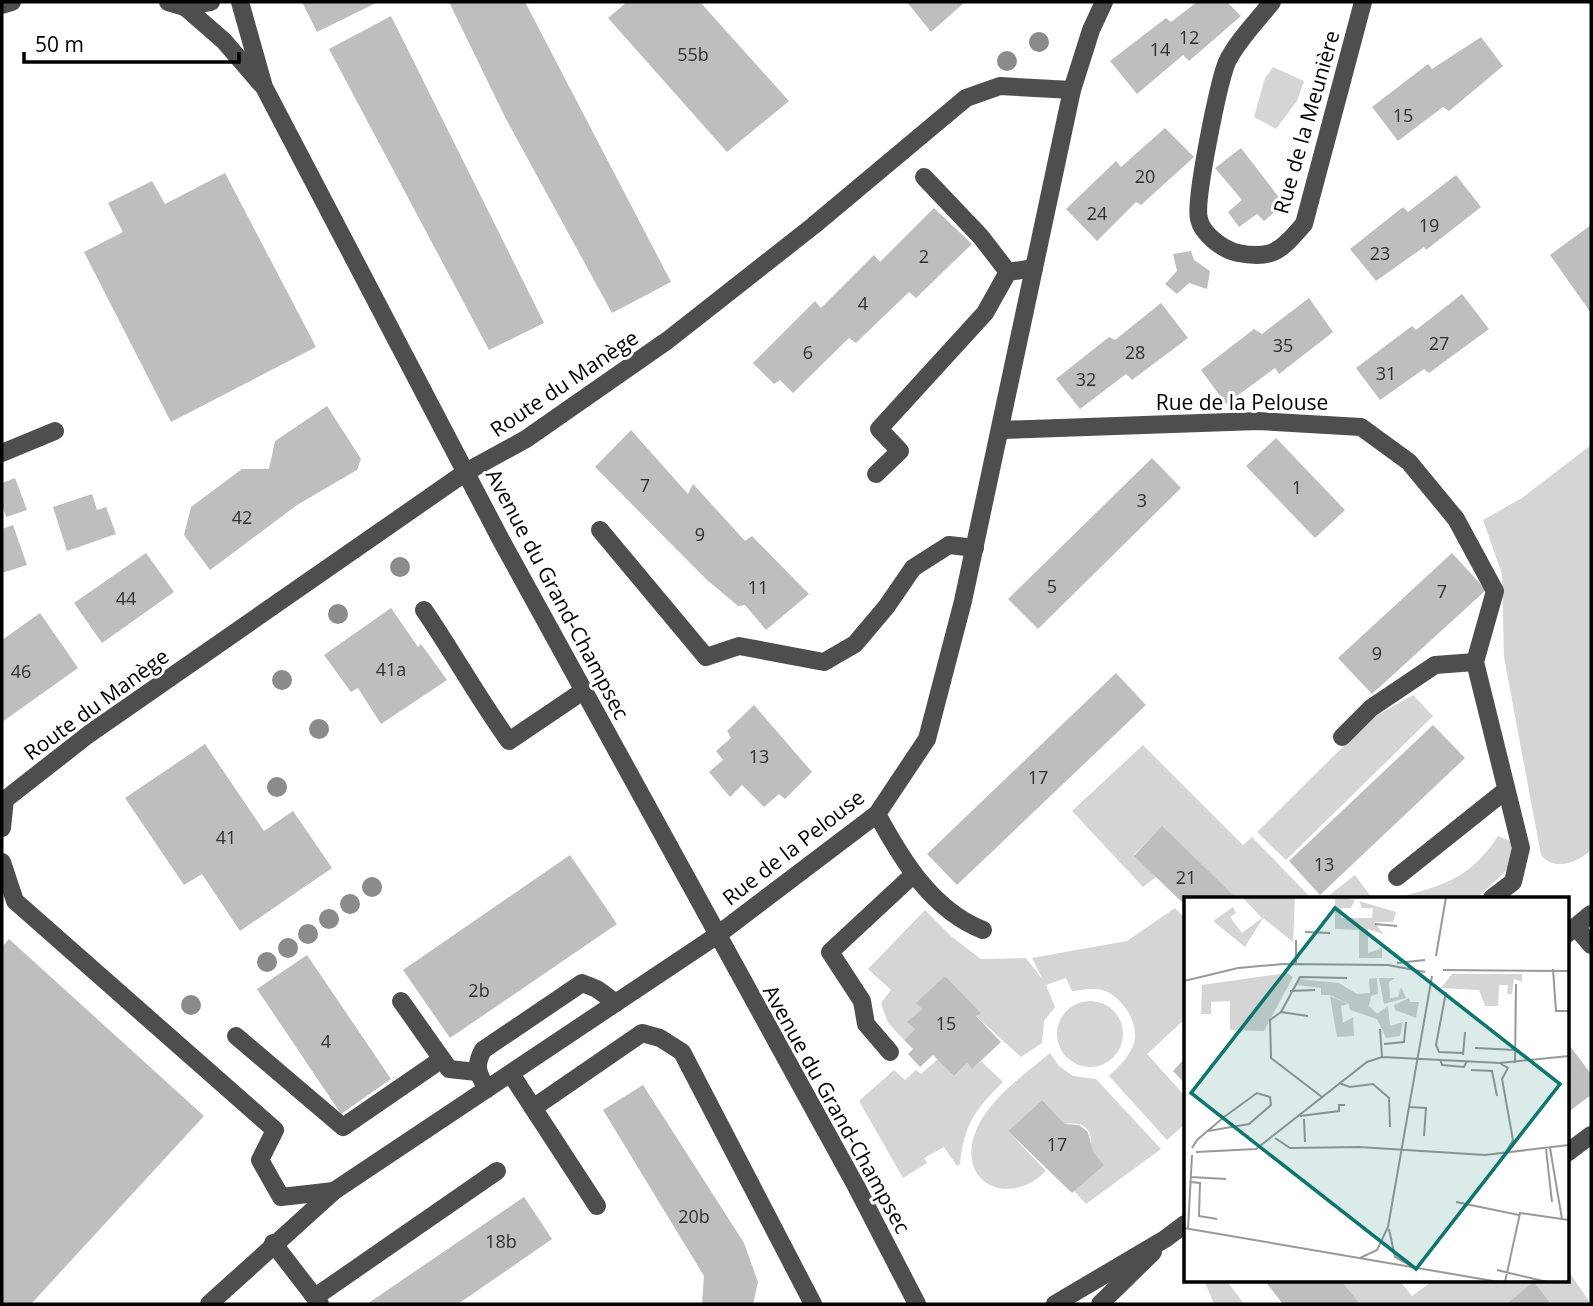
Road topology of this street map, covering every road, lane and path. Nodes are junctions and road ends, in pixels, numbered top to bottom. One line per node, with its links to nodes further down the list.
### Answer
1 (12, 2): 8 (street)
2 (211, 2): 7 (street)
3 (240, 2): 9 (street, Avenue du Grand-Champsec)
4 (1104, 2): 10 (street)
5 (1272, 2): 6 (street, Rue de la Meunière)
6 (1363, 2)
7 (176, 4): 9 (street, Avenue du Grand-Champsec)
8 (2, 5)
9 (264, 87): 17 (street, Avenue du Grand-Champsec)
10 (1072, 90): 12 (street, Rue de la Pelouse); 17 (street, Route du Manège)
11 (924, 177): 13 (street)
12 (1034, 268): 13 (street); 14 (street, Rue de la Pelouse)
13 (1008, 272): 18 (street)
14 (1000, 430): 20 (street, Rue de la Pelouse); 22 (street, Rue de la Pelouse)
15 (55, 431): 16 (street)
16 (2, 453)
17 (466, 472): 23 (street, Avenue du Grand-Champsec); 26 (street, Route du Manège)
18 (876, 474)
19 (600, 530): 20 (street)
20 (975, 548): 27 (street, Rue de la Pelouse)
21 (424, 610): 23 (street)
22 (1475, 662): 24 (street); 25 (street, Rue de la Pelouse)
23 (583, 691): 36 (street, Avenue du Grand-Champsec)
24 (1342, 737)
25 (1506, 790): 31 (street); 32 (street, Rue de la Pelouse)
26 (3, 801): 28 (street, Route du Manège)
27 (877, 814): 30 (street); 36 (street, Rue de la Pelouse)
28 (2, 828)
29 (2, 862): 50 (street)
30 (914, 874): 34 (street); 41 (street)
31 (1398, 877)
32 (1493, 897)
33 (1591, 914): 35 (street)
34 (984, 930)
35 (1572, 931): 37 (street)
36 (716, 936): 39 (street); 58 (street, Avenue du Grand-Champsec)
37 (1591, 945)
38 (401, 1001): 42 (street)
39 (616, 1003): 43 (street); 44 (street)
40 (236, 1036): 42 (street)
41 (890, 1052)
42 (442, 1059): 43 (street)
43 (477, 1072): 45 (street)
44 (511, 1074): 45 (street); 46 (street)
45 (487, 1089): 50 (street)
46 (533, 1108): 51 (street); 57 (street)
47 (1591, 1135): 48 (street)
48 (1568, 1152)
49 (497, 1171): 55 (street)
50 (334, 1191): 54 (street)
51 (597, 1206)
52 (1184, 1225): 53 (street)
53 (1165, 1239): 59 (street); 60 (street)
54 (274, 1243): 55 (street); 56 (street)
55 (318, 1301)
56 (209, 1304)
57 (813, 1304)
58 (917, 1304)
59 (1055, 1304)
60 (1100, 1304)

